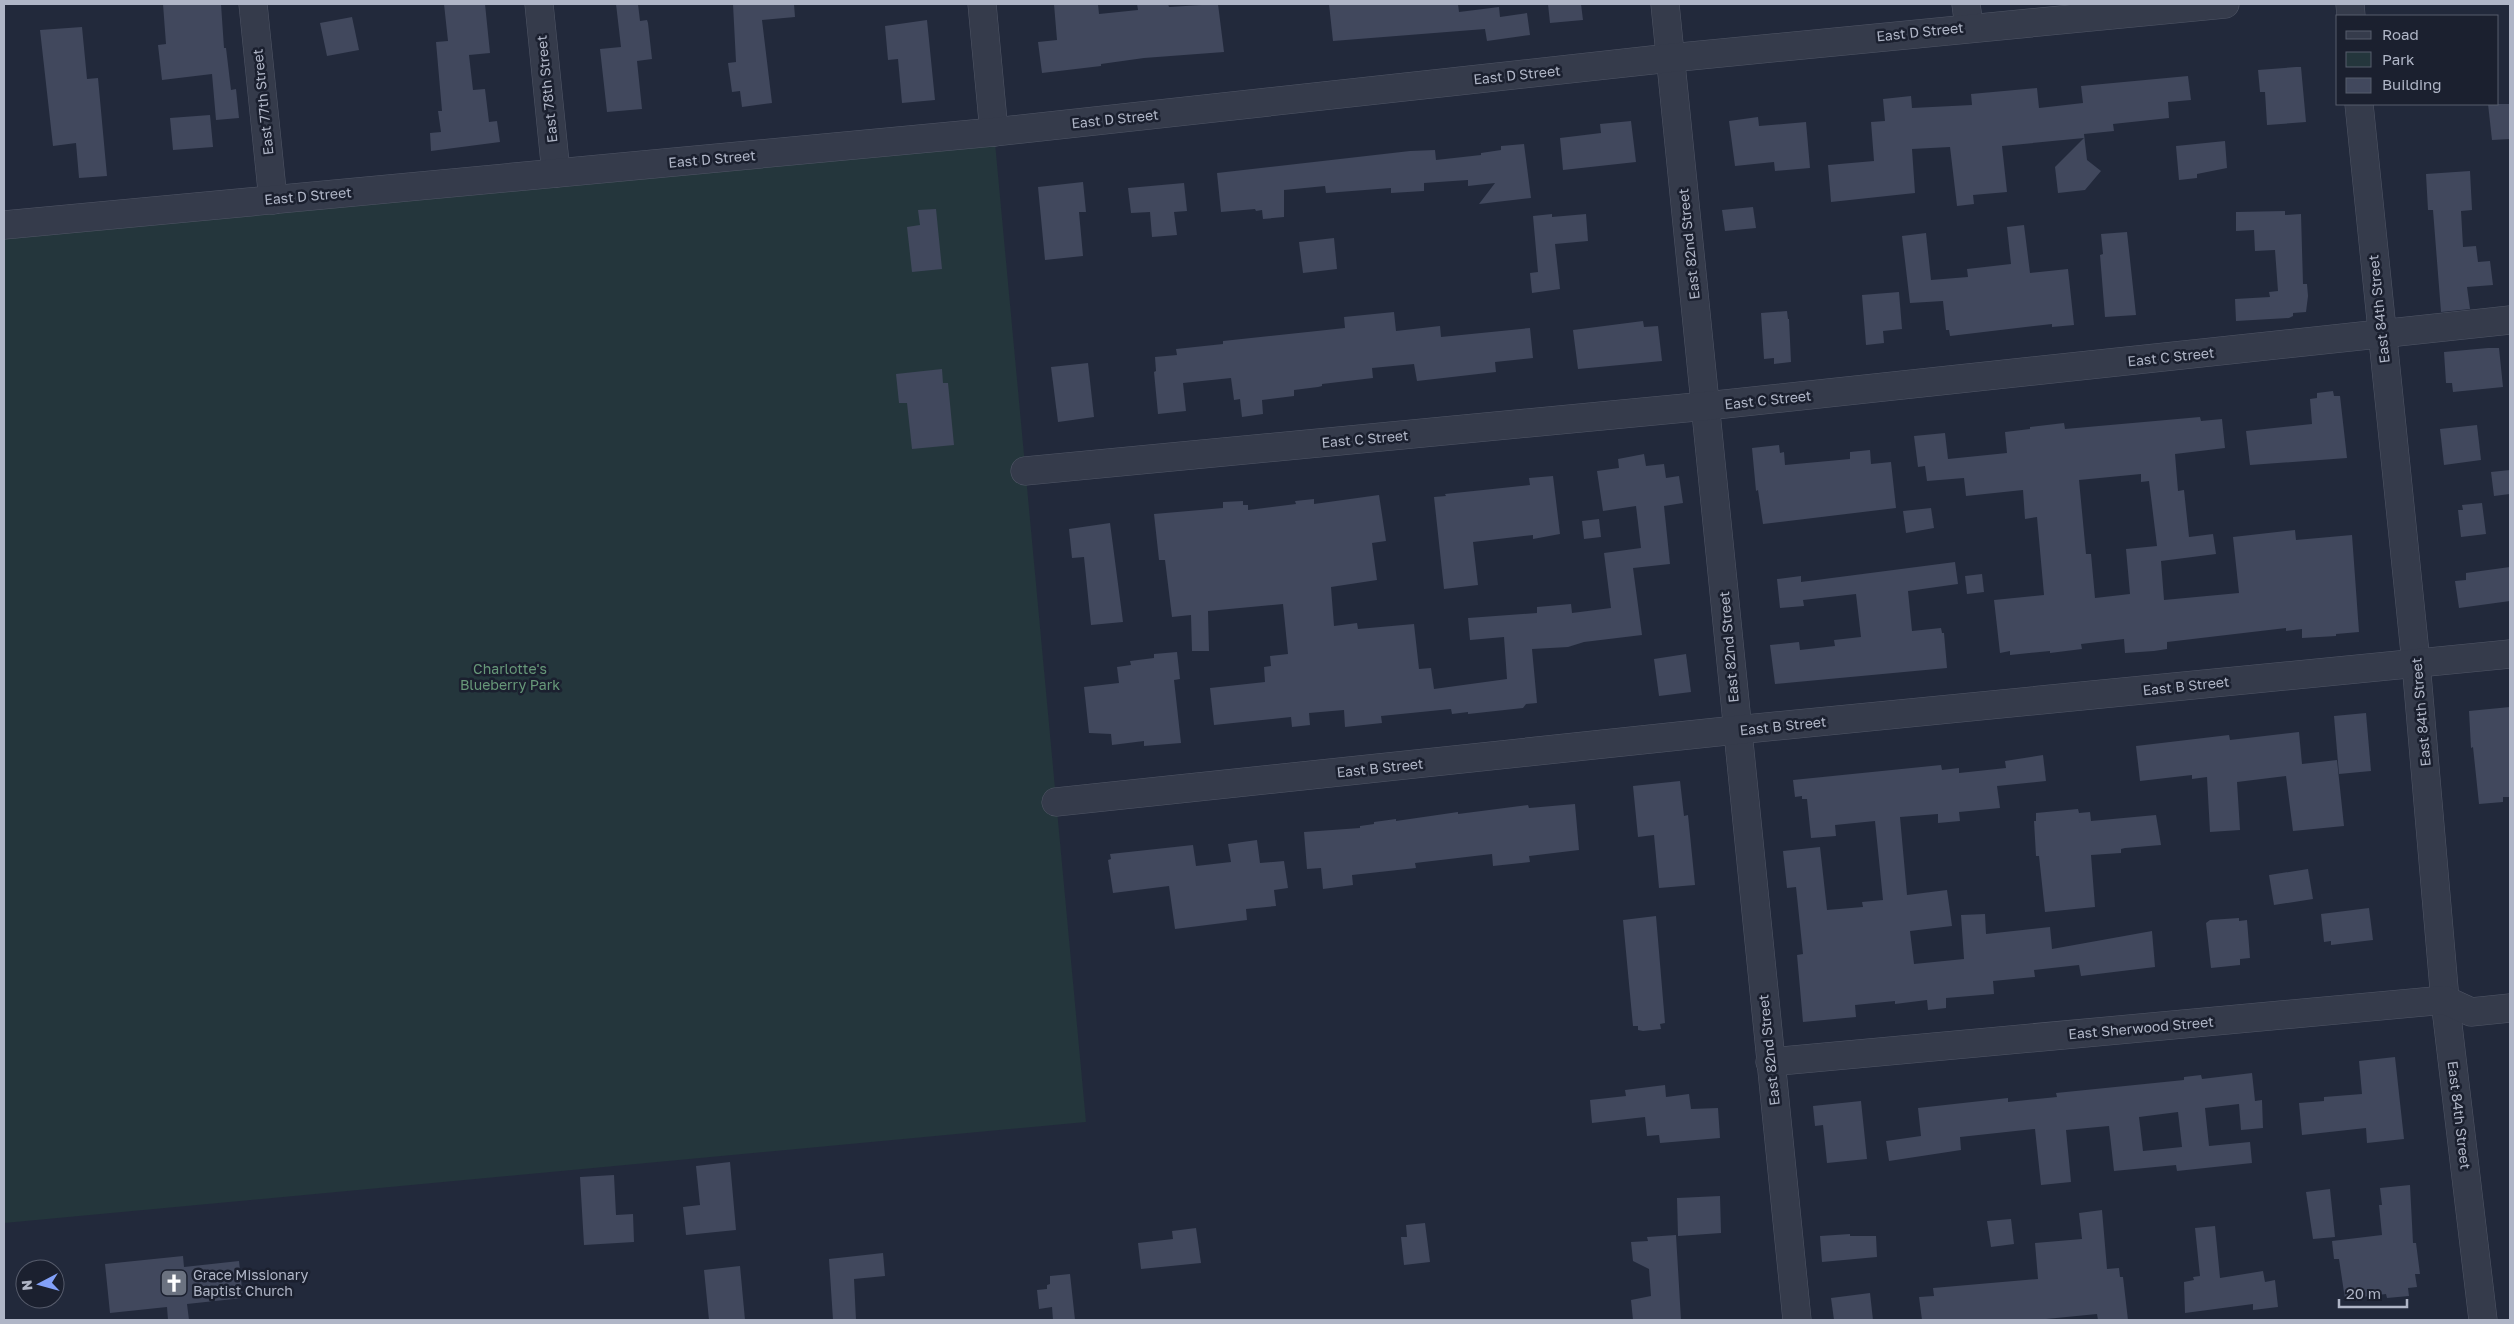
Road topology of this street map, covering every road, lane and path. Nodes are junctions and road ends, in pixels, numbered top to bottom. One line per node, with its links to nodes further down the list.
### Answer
1 (253, 4): 11 (street, East 77th Street)
2 (539, 4): 10 (street, East 78th Street)
3 (982, 4): 9 (street)
4 (1665, 4): 7 (street, East 82nd Street)
5 (2225, 4): 6 (street, East D Street)
6 (1967, 16): 7 (street, East D Street)
7 (1670, 58): 9 (street, East D Street); 15 (street, East 82nd Street)
8 (2359, 105): 14 (street, East 84th Street)
9 (994, 132): 10 (street, East D Street)
10 (556, 173): 11 (street, East D Street)
11 (273, 200): 12 (street, East D Street)
12 (4, 225)
13 (2510, 320): 14 (street, East C Street)
14 (2382, 335): 15 (street, East C Street); 18 (street, East 84th Street)
15 (1706, 406): 16 (street, East C Street); 19 (street, East 82nd Street)
16 (1025, 471)
17 (2510, 654): 18 (street, East B Street)
18 (2416, 663): 19 (street, East B Street); 21 (street, East 84th Street)
19 (1736, 730): 20 (street, East B Street); 23 (street, East 82nd Street)
20 (1056, 802)
21 (2445, 1000): 22 (street); 23 (street, East Sherwood Street); 25 (street, East 84th Street)
22 (2510, 1008)
23 (1770, 1062): 24 (street, East 82nd Street)
24 (1797, 1320)
25 (2483, 1320)

